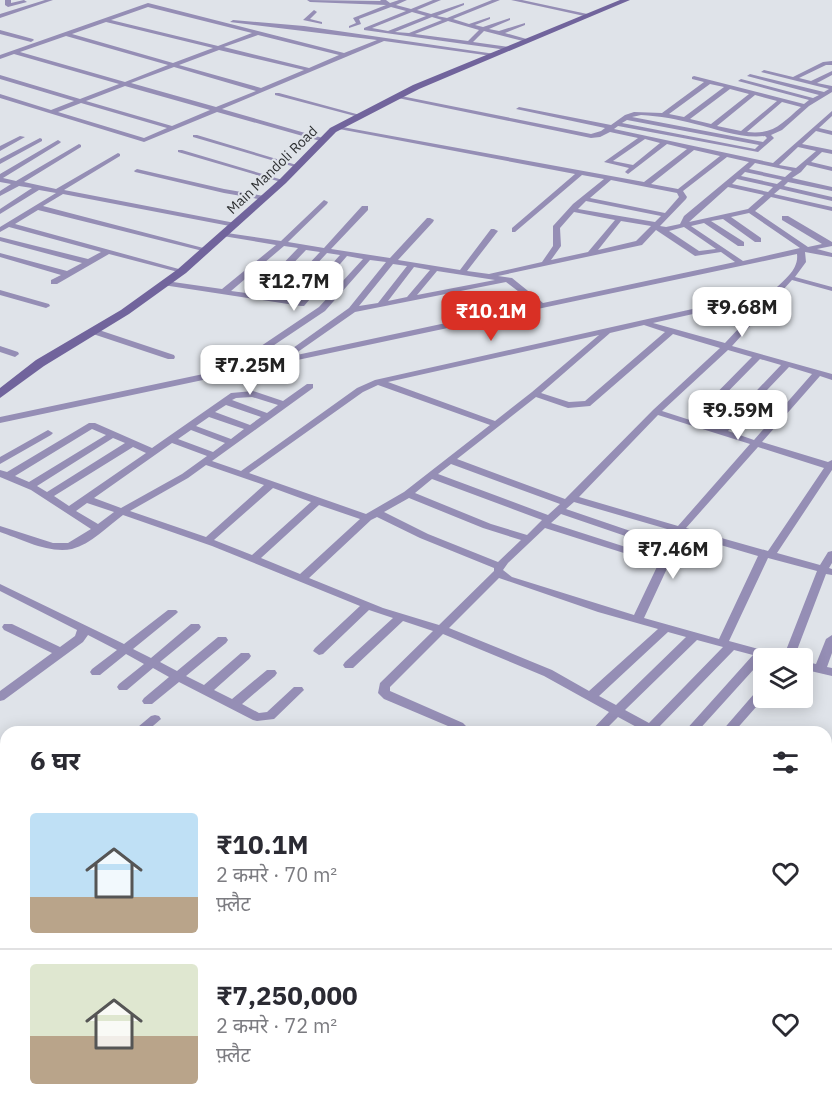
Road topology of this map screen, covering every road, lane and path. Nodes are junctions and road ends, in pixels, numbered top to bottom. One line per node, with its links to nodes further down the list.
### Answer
1 (8, 0): 2 (street)
2 (34, 0)
3 (50, 0): 18 (street)
4 (134, 0): 14 (street)
5 (404, 0): 12 (street)
6 (438, 0): 15 (street)
7 (485, 0): 11 (street)
8 (514, 0): 17 (street)
9 (622, 0): 17 (street, Main Mandoli Road)
10 (304, 1): 12 (street)
11 (494, 1): 21 (street)
12 (386, 3): 15 (street); 27 (street)
13 (462, 4): 19 (street)
14 (148, 5): 23 (street); 24 (street)
15 (409, 11): 19 (street); 28 (street)
16 (314, 12): 27 (street)
17 (589, 15): 38 (street, Main Mandoli Road)
18 (0, 16)
19 (430, 16): 21 (street); 31 (street)
20 (488, 18): 26 (street)
21 (447, 19): 26 (street); 35 (street)
22 (508, 19): 29 (street)
23 (105, 20): 34 (street); 40 (street)
24 (207, 20): 32 (street); 36 (street)
25 (523, 24): 33 (street)
26 (470, 25): 29 (street)
27 (351, 27): 28 (street)
28 (365, 29): 31 (street)
29 (483, 29): 33 (street); 39 (street)
30 (0, 32): 37 (street)
31 (388, 32): 35 (street)
32 (257, 33): 40 (street); 44 (street)
33 (499, 33): 38 (street)
34 (67, 34): 42 (street); 47 (street)
35 (409, 35): 39 (street)
36 (383, 39): 43 (street); 44 (street)
37 (31, 40)
38 (527, 40): 41 (street, Main Mandoli Road)
39 (469, 43): 41 (street)
40 (216, 48): 47 (street); 48 (street)
41 (507, 48): 43 (street, Main Mandoli Road)
42 (13, 52): 45 (street); 57 (street)
43 (492, 54): 66 (street, Main Mandoli Road)
44 (344, 55): 48 (street)
45 (0, 57)
46 (831, 59): 54 (street)
47 (176, 64): 57 (street); 61 (street)
48 (309, 70): 61 (street)
49 (764, 72): 54 (street)
50 (832, 73): 58 (street)
51 (750, 76): 64 (street)
52 (0, 77): 67 (street)
53 (694, 78): 56 (street)
54 (793, 79): 58 (street)
55 (741, 81): 69 (street)
56 (708, 82): 59 (street); 76 (street)
57 (125, 83): 67 (street); 72 (street)
58 (812, 83): 60 (street)
59 (728, 87): 62 (street); 78 (street)
60 (832, 89): 64 (street)
61 (260, 90): 72 (street)
62 (754, 93): 68 (street); 81 (street)
63 (277, 94): 75 (street)
64 (824, 94): 69 (street)
65 (0, 96): 73 (street)
66 (396, 97): 75 (street, Main Mandoli Road); 83 (street)
67 (78, 100): 73 (street); 84 (street)
68 (781, 100): 70 (street); 86 (street)
69 (815, 100): 70 (street)
70 (806, 106): 88 (street)
71 (519, 108): 83 (street)
72 (212, 110): 84 (street); 93 (street)
73 (51, 112): 84 (street)
74 (831, 114): 79 (street)
75 (357, 116): 82 (street, Main Mandoli Road)
76 (662, 116): 77 (street); 78 (street)
77 (627, 118): 83 (street); 96 (street)
78 (684, 120): 81 (street)
79 (822, 121): 80 (street); 85 (street)
80 (832, 123)
81 (713, 126): 86 (street)
82 (339, 127): 93 (street, Main Mandoli Road); 116 (street)
83 (611, 127): 91 (street); 96 (street)
84 (173, 128)
85 (814, 129): 87 (street); 97 (street)
86 (742, 133): 88 (street)
87 (832, 133)
88 (766, 134): 96 (street)
89 (195, 136): 109 (street)
90 (22, 137): 100 (street)
91 (644, 137): 95 (street); 111 (street)
92 (40, 140): 106 (street)
93 (324, 140): 109 (street, Main Mandoli Road)
94 (57, 142): 119 (street)
95 (665, 142): 99 (street); 111 (street)
96 (763, 144)
97 (797, 145): 101 (street); 110 (street)
98 (80, 146): 123 (street)
99 (692, 148): 105 (street); 124 (street)
100 (0, 149)
101 (822, 149): 103 (street); 108 (street)
102 (180, 150): 122 (street)
103 (832, 152)
104 (118, 155): 129 (street)
105 (724, 156): 107 (street); 130 (street)
106 (0, 162)
107 (753, 162): 110 (street); 113 (street)
108 (806, 163): 112 (street); 115 (street)
109 (297, 166): 122 (street, Main Mandoli Road)
110 (774, 166): 115 (street)
111 (633, 167): 120 (street)
112 (832, 169)
113 (744, 170): 118 (street); 121 (street)
114 (137, 171): 133 (street)
115 (799, 171): 121 (street)
116 (581, 172): 117 (street); 154 (street)
117 (609, 177): 120 (street); 134 (street)
118 (737, 177): 125 (street); 126 (street)
119 (0, 179): 123 (street)
120 (618, 179): 124 (street)
121 (788, 179): 126 (street); 128 (street)
122 (283, 181): 133 (street, Main Mandoli Road)
123 (16, 184): 127 (street); 131 (street)
124 (646, 184): 130 (street)
125 (728, 185): 132 (street); 149 (street)
126 (779, 186): 132 (street); 135 (street)
127 (38, 187): 129 (street); 142 (street)
128 (832, 189)
129 (60, 191): 137 (street); 151 (street)
130 (679, 191): 143 (street)
131 (0, 194)
132 (770, 194): 139 (street); 141 (street)
133 (264, 198): 151 (street, Main Mandoli Road)
134 (584, 199): 140 (street); 143 (street)
135 (832, 199)
136 (324, 202): 159 (street)
137 (37, 207): 150 (street); 165 (street)
138 (366, 208): 166 (street)
139 (832, 209)
140 (573, 210): 145 (street); 175 (street)
141 (750, 211): 144 (street); 163 (street)
142 (0, 212)
143 (666, 215): 152 (street)
144 (724, 216): 148 (street); 158 (street)
145 (620, 218): 152 (street); 169 (street)
146 (785, 218): 161 (street)
147 (430, 220): 173 (street)
148 (704, 220): 149 (street); 160 (street)
149 (684, 224): 152 (street); 167 (street)
150 (9, 225): 153 (street); 164 (street)
151 (235, 225): 156 (street, Main Mandoli Road)
152 (658, 227): 167 (street); 169 (street)
153 (0, 230)
154 (515, 230)
155 (494, 231): 180 (street)
156 (223, 234): 159 (street); 165 (street, Main Mandoli Road)
157 (0, 239): 174 (street)
158 (758, 240)
159 (282, 244): 162 (street); 189 (street)
160 (741, 244)
161 (830, 244): 163 (street)
162 (304, 247): 166 (street); 191 (street)
163 (804, 249): 171 (street); 176 (street); 183 (street)
164 (108, 250): 174 (street); 179 (street)
165 (207, 250): 179 (street, Main Mandoli Road)
166 (327, 250): 168 (street); 193 (street)
167 (722, 250): 176 (street)
168 (346, 253): 172 (street); 193 (street)
169 (590, 254): 175 (street)
170 (0, 255): 181 (street)
171 (832, 255)
172 (369, 257): 173 (street); 210 (street)
173 (391, 261): 177 (street); 197 (street)
174 (89, 262): 181 (street)
175 (546, 262): 182 (street)
176 (740, 262): 195 (street)
177 (412, 264): 178 (street); 194 (street)
178 (435, 267): 180 (street); 192 (street)
179 (182, 271): 186 (street, Main Mandoli Road)
180 (462, 272): 182 (street)
181 (68, 274): 185 (street)
182 (489, 275): 184 (street)
183 (792, 278): 187 (street); 190 (street)
184 (509, 280): 192 (street); 195 (street)
185 (54, 282)
186 (166, 283): 189 (street); 200 (street, Main Mandoli Road)
187 (832, 289)
188 (0, 292): 196 (street)
189 (224, 292): 191 (street)
190 (775, 293): 198 (street); 202 (street)
191 (256, 297): 193 (street)
192 (410, 298): 194 (street)
193 (278, 301)
194 (381, 304): 197 (street)
195 (541, 305): 207 (street)
196 (46, 306)
197 (352, 310): 207 (street)
198 (645, 323): 199 (street); 201 (street)
199 (608, 330): 212 (street); 215 (street)
200 (93, 331): 206 (street); 214 (street, Main Mandoli Road)
201 (671, 331): 202 (street); 215 (street)
202 (726, 347): 205 (street); 218 (street)
203 (0, 349): 204 (street)
204 (15, 354)
205 (758, 356): 208 (street); 222 (street)
206 (171, 357)
207 (277, 362): 210 (street)
208 (787, 364): 209 (street); 227 (street)
209 (818, 373): 211 (street); 232 (street)
210 (225, 374): 221 (street)
211 (832, 377)
212 (378, 382): 223 (street); 238 (street)
213 (310, 386): 217 (street)
214 (0, 394)
215 (534, 394): 223 (street)
216 (225, 401): 217 (street); 219 (street); 220 (street)
217 (284, 404): 220 (street)
218 (656, 412): 222 (street); 247 (street)
219 (208, 413): 224 (street); 225 (street)
220 (267, 416): 225 (street)
221 (0, 420)
222 (692, 423): 227 (street)
223 (496, 424): 236 (street)
224 (189, 426): 229 (street); 230 (street)
225 (249, 428): 230 (street)
226 (48, 433): 235 (street)
227 (721, 433): 232 (street)
228 (113, 434): 231 (street); 239 (street); 242 (street)
229 (170, 439): 233 (street); 234 (street)
230 (231, 442): 234 (street)
231 (132, 443): 233 (street); 244 (street)
232 (754, 443): 237 (street); 254 (street)
233 (152, 452): 245 (street)
234 (209, 458): 238 (street); 249 (street)
235 (0, 460)
236 (450, 460): 240 (street); 247 (street)
237 (831, 465): 260 (street)
238 (242, 474): 241 (street)
239 (4, 475): 242 (street)
240 (431, 476): 243 (street); 251 (street)
241 (272, 484): 246 (street); 257 (street)
242 (30, 486): 244 (street)
243 (408, 494): 250 (street); 255 (street)
244 (47, 496): 248 (street)
245 (86, 499): 248 (street); 249 (street)
246 (317, 501): 250 (street); 261 (street)
247 (566, 503): 251 (street); 254 (street); 256 (street)
248 (69, 511): 253 (street)
249 (121, 512): 253 (street); 257 (street)
250 (372, 516): 262 (street); 264 (street)
251 (546, 522): 255 (street); 258 (street)
252 (0, 529): 253 (street)
253 (99, 529)
254 (680, 529): 260 (street); 269 (street)
255 (527, 538): 262 (street)
256 (644, 539)
257 (207, 541): 261 (street)
258 (631, 552)
259 (832, 554): 263 (street)
260 (768, 555): 263 (street); 278 (street)
261 (253, 560): 264 (street)
262 (499, 569): 269 (street); 274 (street)
263 (828, 571): 279 (street)
264 (301, 579): 266 (street)
265 (0, 587): 273 (street)
266 (367, 606): 268 (street); 281 (street)
267 (172, 612): 280 (street)
268 (400, 616): 274 (street); 287 (street)
269 (638, 619): 272 (street)
270 (8, 627): 282 (street)
271 (195, 627): 286 (street)
272 (667, 627): 275 (street); 295 (street)
273 (83, 628): 280 (street); 282 (street)
274 (440, 629): 295 (street); 303 (street)
275 (695, 635): 278 (street); 300 (street)
276 (832, 639): 288 (street)
277 (222, 640): 291 (street)
278 (727, 644): 283 (street); 306 (street)
279 (793, 648)
280 (124, 650): 286 (street); 289 (street)
281 (319, 651)
282 (60, 652): 296 (street)
283 (753, 652)
284 (245, 656): 294 (street)
285 (753, 663): 307 (street)
286 (152, 664): 291 (street); 292 (street)
287 (349, 665)
288 (826, 671)
289 (96, 672)
290 (271, 673): 299 (street)
291 (179, 678): 294 (street); 297 (street)
292 (123, 687)
293 (298, 690): 299 (street)
294 (205, 691): 299 (street)
295 (591, 696): 300 (street)
296 (0, 697)
297 (148, 701)
298 (753, 702): 308 (street)
299 (233, 705)
300 (617, 711): 304 (street); 305 (street)
301 (155, 719): 302 (street)
302 (146, 726)
303 (459, 726)
304 (602, 726)
305 (642, 726)
306 (655, 726)
307 (695, 726)
308 (732, 726)

